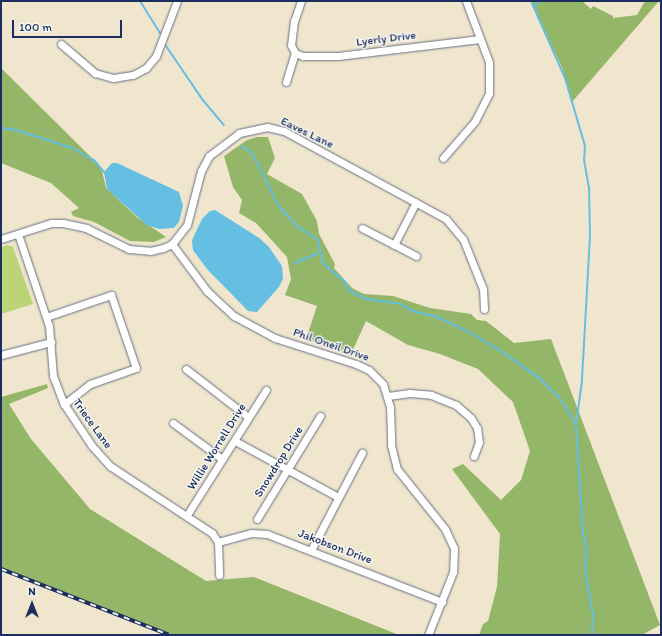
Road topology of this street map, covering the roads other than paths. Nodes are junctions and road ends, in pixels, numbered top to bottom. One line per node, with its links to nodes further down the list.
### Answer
1 (177, 1): 5 (street)
2 (301, 1): 6 (street)
3 (466, 1): 4 (street)
4 (480, 39): 6 (street, Lyerly Drive); 8 (street)
5 (61, 44)
6 (295, 53): 7 (street)
7 (286, 82)
8 (443, 158)
9 (416, 202): 13 (street, Eaves Lane); 14 (street); 16 (street, Eaves Lane)
10 (362, 228): 14 (street)
11 (18, 234): 12 (street); 13 (street); 17 (street, Triece Lane)
12 (1, 238)
13 (172, 244): 22 (street, Phil Oneil Drive)
14 (394, 245): 15 (street)
15 (416, 256)
16 (484, 309)
17 (46, 317): 18 (street, Triece Lane); 23 (street)
18 (51, 342): 19 (street); 23 (street, Triece Lane)
19 (1, 355)
20 (186, 369): 25 (street)
21 (266, 390): 25 (street, Willie Worrell Drive)
22 (388, 396): 29 (street); 38 (street, Phil Oneil Drive)
23 (64, 404): 33 (street, Triece Lane)
24 (320, 416): 31 (street, Snowdrop Drive)
25 (248, 417): 27 (street, Willie Worrell Drive)
26 (173, 423): 30 (street)
27 (234, 441): 30 (street, Willie Worrell Drive); 31 (street)
28 (362, 453): 32 (street)
29 (474, 456)
30 (222, 459): 33 (street, Willie Worrell Drive)
31 (287, 469): 32 (street); 34 (street, Snowdrop Drive)
32 (338, 497): 36 (street)
33 (187, 515): 35 (street, Triece Lane)
34 (257, 519)
35 (218, 542): 36 (street, Jakobson Drive); 37 (street)
36 (311, 550): 38 (street, Jakobson Drive)
37 (219, 575)
38 (442, 602): 39 (street, Phil Oneil Drive)
39 (428, 635)

